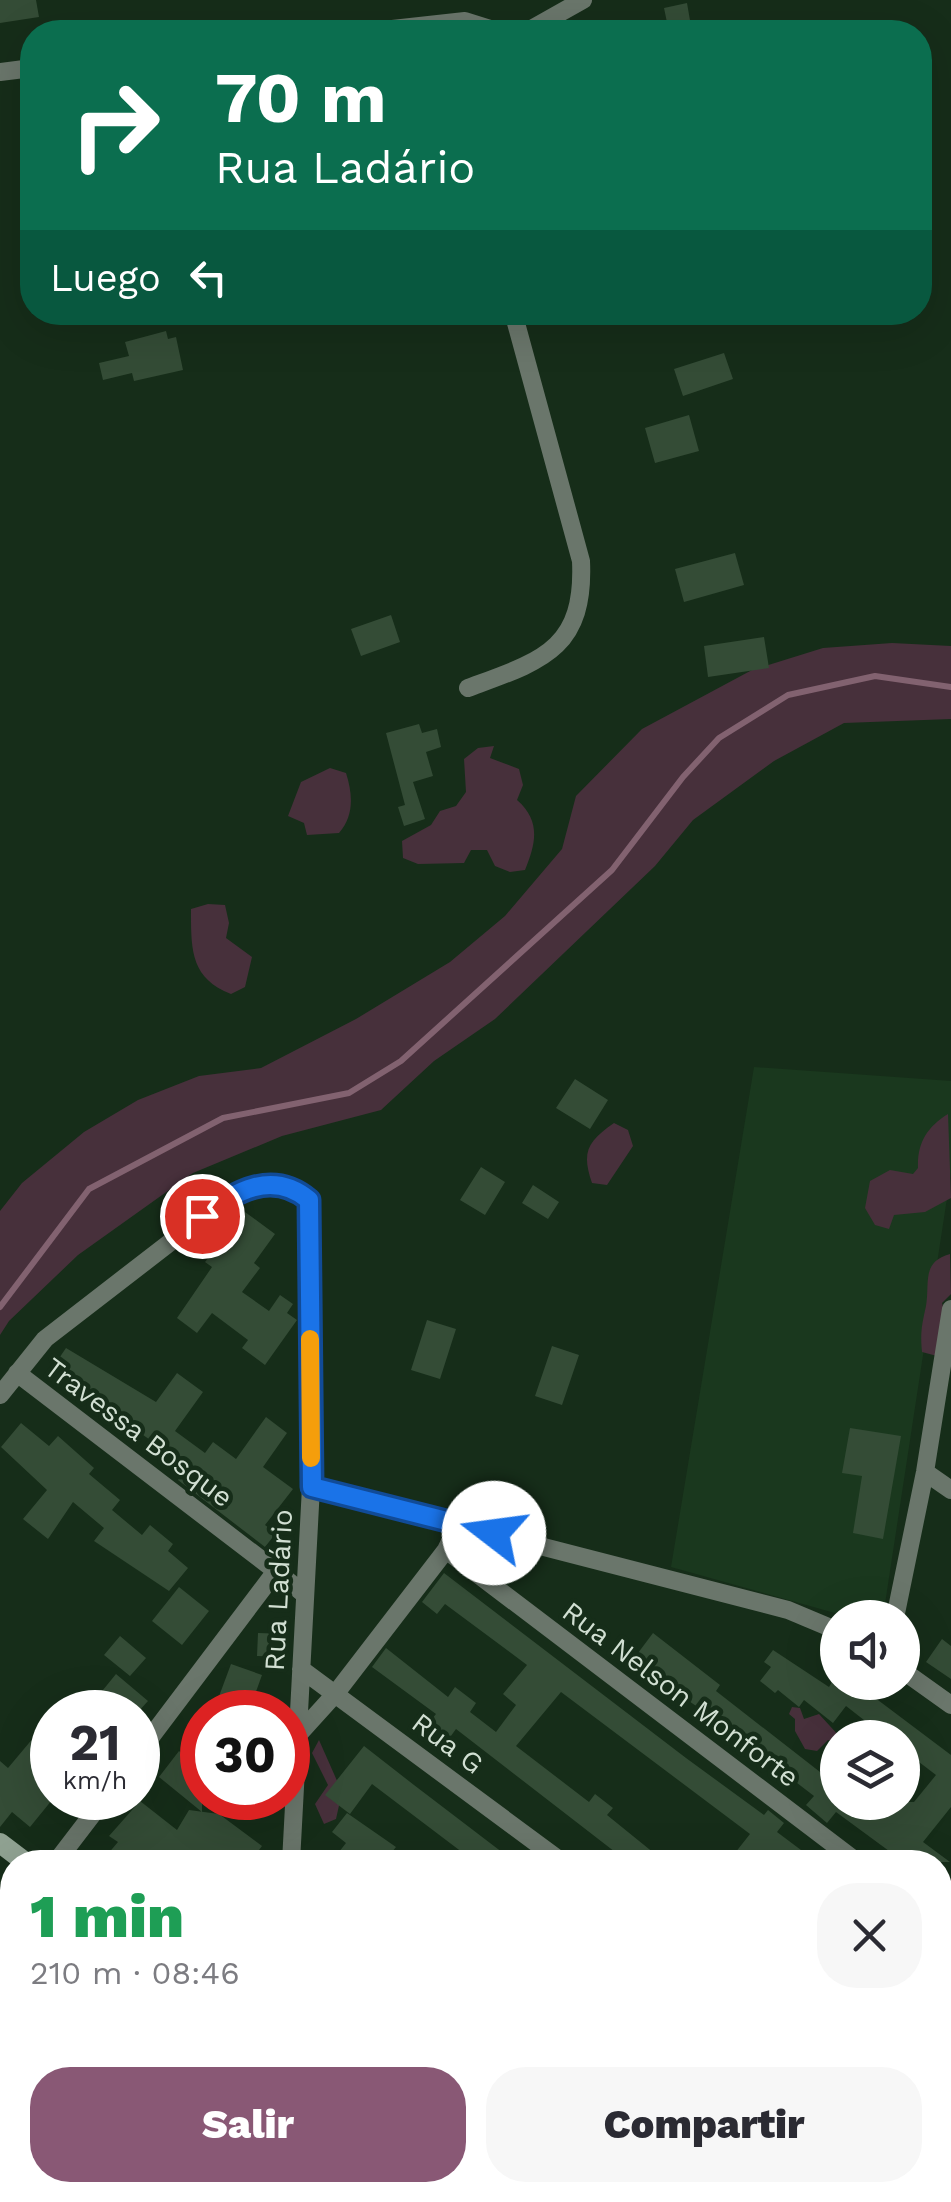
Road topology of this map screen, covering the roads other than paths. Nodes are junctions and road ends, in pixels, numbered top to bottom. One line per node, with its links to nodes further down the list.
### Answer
1 (583, 0): 2 (street)
2 (547, 20)
3 (517, 325): 4 (street)
4 (468, 688)
5 (951, 1309): 8 (street)
6 (17, 1373): 7 (street); 9 (street, Rua Ladário); 13 (street, Travessa Bosque)
7 (0, 1395)
8 (925, 1472): 10 (street); 15 (street)
9 (312, 1487): 11 (street); 14 (street, Rua Ladário)
10 (951, 1490)
11 (458, 1524): 12 (street); 16 (street)
12 (446, 1550): 20 (street); 29 (street, Rua Nelson Monforte)
13 (276, 1571): 14 (street, Travessa Bosque); 23 (street)
14 (304, 1594): 17 (street, Rua Ladário)
15 (898, 1600)
16 (820, 1623)
17 (301, 1669): 19 (street, Rua Ladário); 20 (street, Rua G)
18 (920, 1683): 21 (street)
19 (300, 1690)
20 (336, 1693): 22 (street); 28 (street, Rua G)
21 (951, 1706)
22 (310, 1722)
23 (160, 1725)
24 (88, 1820): 26 (street)
25 (293, 1820): 27 (street, Rua Ladário)
26 (65, 1850)
27 (292, 1850)
28 (546, 1850)
29 (841, 1850)

